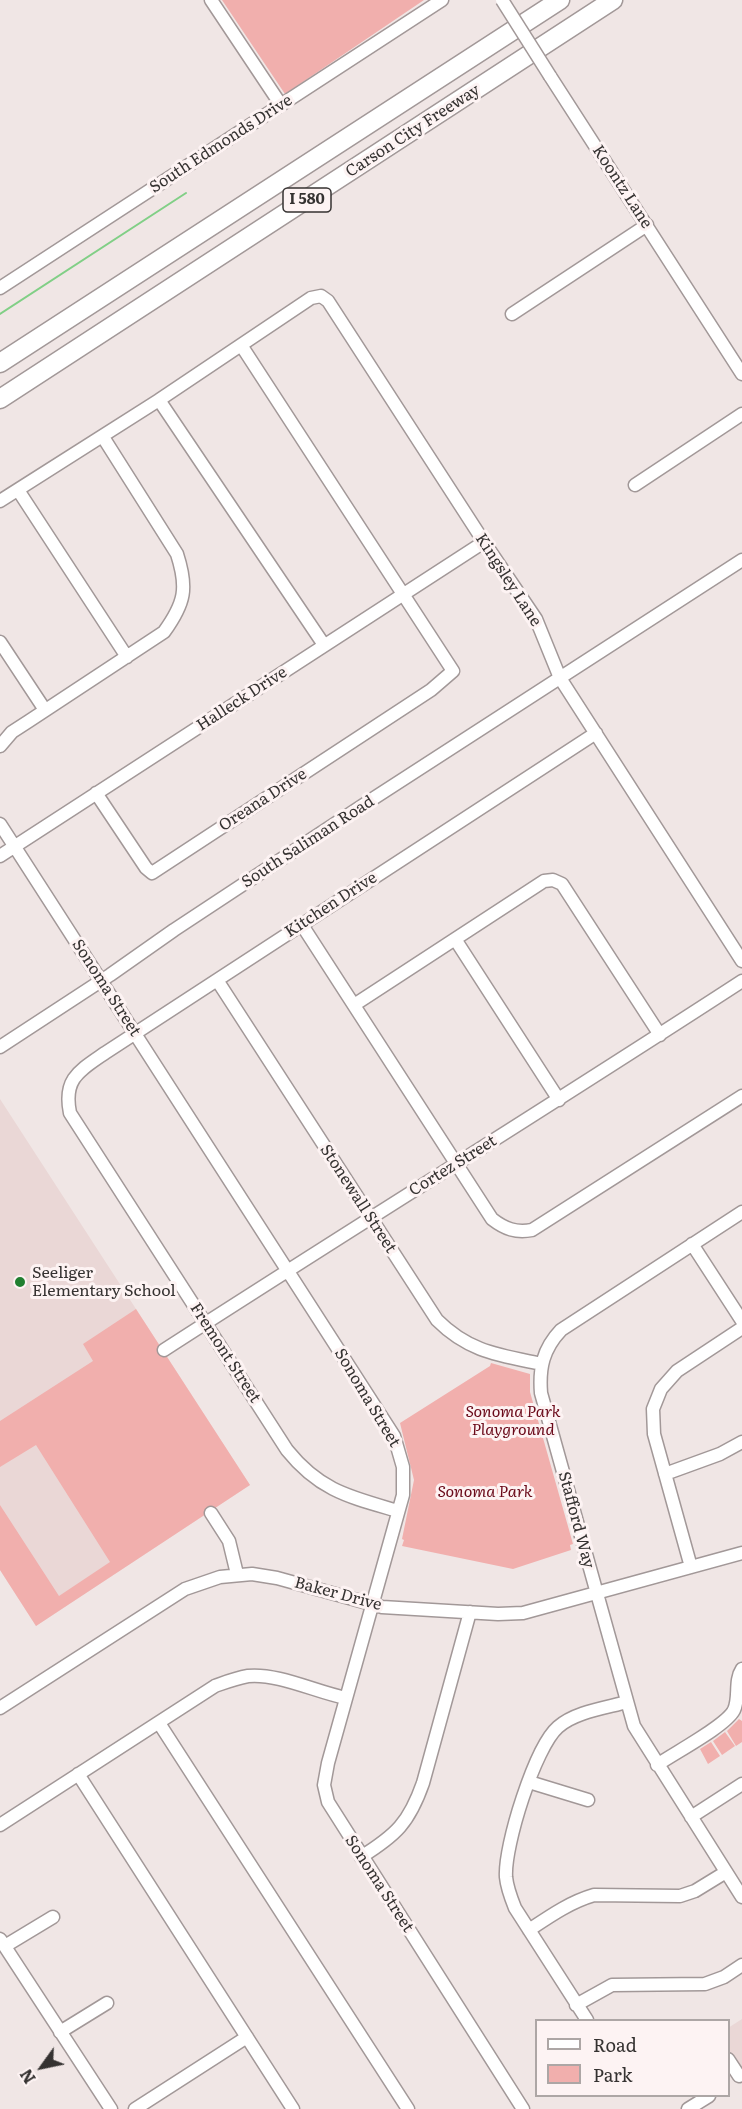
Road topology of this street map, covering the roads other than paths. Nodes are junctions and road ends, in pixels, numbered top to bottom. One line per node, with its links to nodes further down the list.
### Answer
1 (211, 0): 6 (street)
2 (442, 0): 6 (street, South Edmonds Drive)
3 (502, 0): 7 (street, Koontz Lane, bridge)
4 (560, 0): 11 (highway, Carson City Freeway / I 580)
5 (614, 0): 13 (highway, Carson City Freeway / I 580)
6 (281, 105): 8 (street, South Edmonds Drive)
7 (647, 225): 9 (street); 12 (street, Koontz Lane)
8 (0, 288)
9 (512, 314)
10 (241, 345): 14 (street); 20 (street, Kingsley Lane); 22 (street)
11 (0, 363)
12 (742, 374)
13 (0, 399)
14 (159, 400): 16 (street); 24 (street)
15 (742, 414): 17 (street)
16 (103, 436): 18 (street); 25 (street)
17 (635, 485)
18 (18, 490): 19 (street); 25 (street)
19 (0, 501)
20 (484, 542): 22 (street, Halleck Drive); 26 (street, Kingsley Lane)
21 (742, 560): 26 (street, South Saliman Road)
22 (404, 595): 24 (street, Halleck Drive); 30 (street, Oreana Drive)
23 (0, 642): 27 (street)
24 (324, 645): 30 (street, Halleck Drive)
25 (127, 657): 27 (street)
26 (560, 678): 28 (street, Kingsley Lane); 38 (street, South Saliman Road)
27 (45, 710): 29 (street)
28 (596, 733): 34 (street, Kitchen Drive); 36 (street, Kingsley Lane)
29 (0, 746)
30 (96, 794): 32 (street, Halleck Drive)
31 (0, 824): 32 (street, Sonoma Street)
32 (14, 847): 33 (street, Halleck Drive); 38 (street, Sonoma Street)
33 (0, 856)
34 (302, 925): 37 (street, Kitchen Drive); 40 (street)
35 (455, 939): 40 (street); 42 (street); 46 (street)
36 (742, 961)
37 (217, 980): 41 (street, Kitchen Drive); 49 (street, Stonewall Street)
38 (101, 981): 41 (street, Sonoma Street); 43 (street, South Saliman Road)
39 (742, 981): 42 (street, Cortez Street)
40 (354, 1005): 47 (street)
41 (135, 1033): 44 (street, Kitchen Drive); 51 (street, Sonoma Street)
42 (660, 1035): 46 (street, Cortez Street)
43 (0, 1047)
44 (71, 1082): 53 (street, Fremont Street)
45 (742, 1096): 47 (street)
46 (559, 1100): 47 (street, Cortez Street)
47 (456, 1165): 49 (street, Cortez Street)
48 (742, 1212): 50 (street, Stafford Way)
49 (370, 1218): 51 (street, Cortez Street); 56 (street, Stonewall Street)
50 (692, 1244): 52 (street); 56 (street, Stafford Way)
51 (288, 1270): 53 (street, Cortez Street); 59 (street, Sonoma Street)
52 (742, 1321)
53 (206, 1323): 55 (street, Cortez Street); 59 (street, Fremont Street)
54 (742, 1328): 58 (street)
55 (164, 1350)
56 (542, 1365): 64 (street, Stafford Way)
57 (742, 1442): 58 (street)
58 (664, 1473): 62 (street)
59 (398, 1511): 65 (street, Sonoma Street)
60 (211, 1513): 63 (street)
61 (742, 1553): 62 (street, Baker Drive)
62 (691, 1567): 64 (street, Baker Drive)
63 (237, 1574): 65 (street, Baker Drive); 70 (street, Baker Drive)
64 (596, 1593): 66 (street, Baker Drive); 69 (street, Stafford Way)
65 (372, 1605): 66 (street, Baker Drive); 68 (street, Sonoma Street)
66 (470, 1612): 79 (street)
67 (742, 1669): 72 (street)
68 (346, 1698): 71 (street); 79 (street, Sonoma Street)
69 (627, 1702): 72 (street, Stafford Way); 74 (street)
70 (0, 1708)
71 (159, 1723): 73 (street); 98 (street)
72 (657, 1764): 77 (street, Stafford Way)
73 (78, 1774): 78 (street); 90 (street)
74 (529, 1782): 76 (street); 83 (street)
75 (742, 1784): 77 (street)
76 (588, 1800)
77 (691, 1817): 80 (street, Stafford Way)
78 (0, 1825)
79 (362, 1857): 94 (street, Sonoma Street)
80 (726, 1872): 81 (street, Stafford Way); 83 (street)
81 (741, 1892)
82 (53, 1917): 84 (street)
83 (529, 1930): 87 (street)
84 (2, 1943): 89 (street)
85 (742, 1965): 87 (street)
86 (107, 2002): 89 (street)
87 (576, 2005): 88 (street)
88 (586, 2019)
89 (60, 2032): 95 (street)
90 (247, 2037): 96 (street); 97 (street)
91 (730, 2061): 92 (street)
92 (737, 2077)
93 (708, 2101): 100 (street)
94 (521, 2105): 99 (street)
95 (111, 2109)
96 (135, 2109)
97 (293, 2109)
98 (408, 2109)
99 (507, 2109)
100 (688, 2109)

